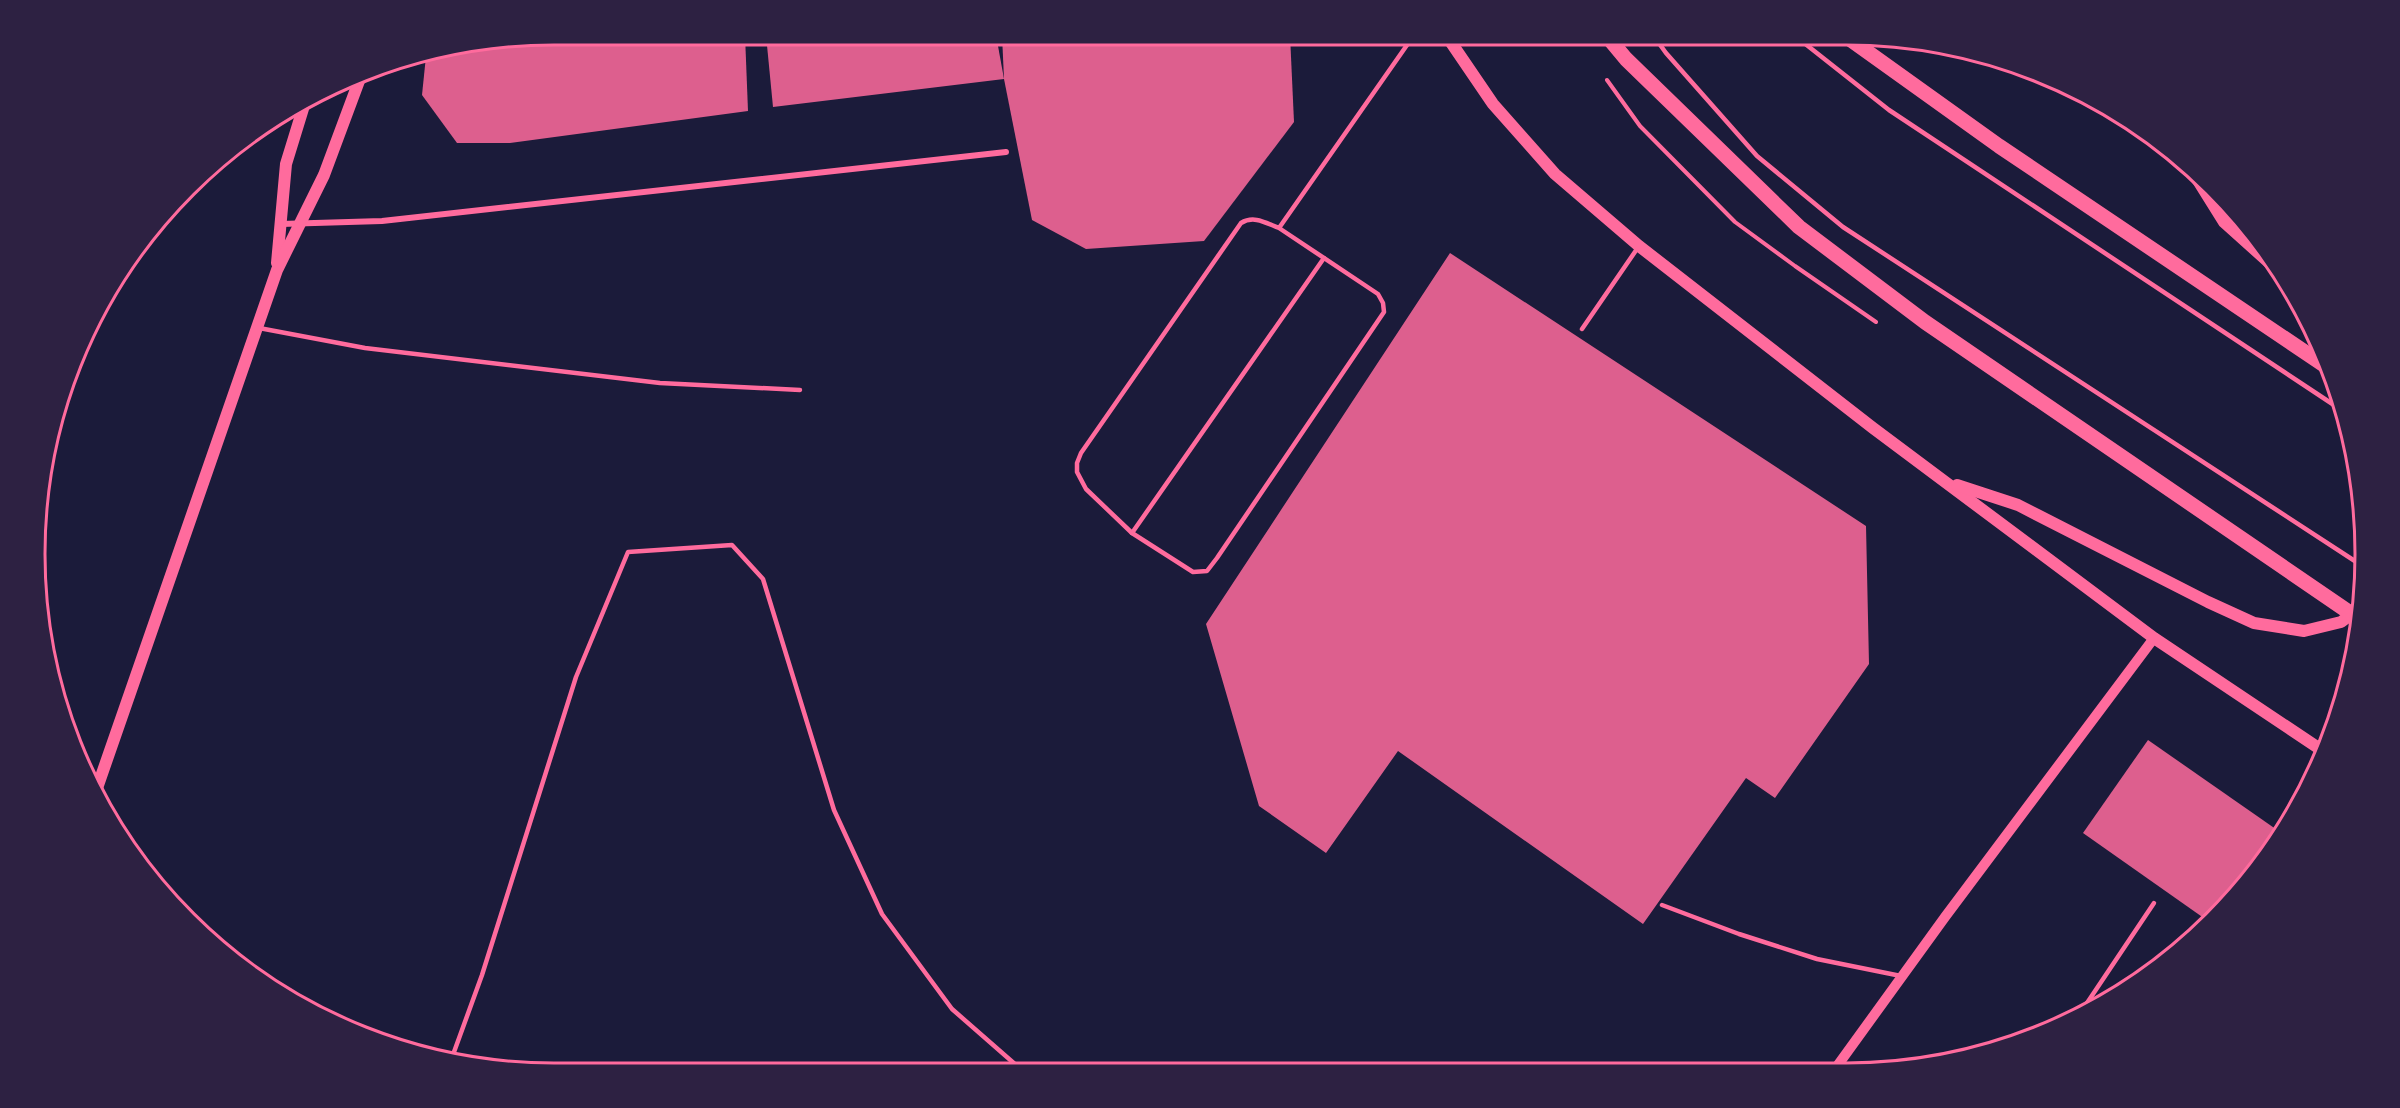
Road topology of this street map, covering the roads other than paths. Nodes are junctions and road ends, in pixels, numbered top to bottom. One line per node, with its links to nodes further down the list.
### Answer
1 (1406, 45): 13 (lane)
2 (1453, 45): 14 (main road)
3 (1614, 45): 26 (main road)
4 (1661, 45): 25 (lane)
5 (1808, 45): 22 (lane)
6 (1860, 45): 20 (main road)
7 (358, 85): 12 (main road)
8 (302, 111): 11 (main road)
9 (1006, 152): 12 (street)
10 (2206, 194): 15 (main road)
11 (281, 224): 12 (street); 17 (main road)
12 (300, 224): 17 (main road)
13 (1279, 228): 16 (lane); 24 (lane)
14 (1639, 246): 19 (lane); 23 (main road)
15 (2253, 248)
16 (1324, 258): 24 (lane); 24 (lane)
17 (277, 270): 18 (main road)
18 (257, 327): 21 (lane); 30 (main road)
19 (1582, 329)
20 (2316, 360)
21 (800, 390)
22 (2332, 404)
23 (1948, 482): 27 (main road); 28 (main road)
24 (1131, 533)
25 (2355, 561)
26 (2352, 614)
27 (2352, 614)
28 (2154, 638): 29 (main road); 33 (street)
29 (2317, 747)
30 (99, 783)
31 (2154, 903): 34 (lane)
32 (1662, 905): 33 (lane)
33 (1902, 976): 37 (street)
34 (2088, 1002)
35 (454, 1053): 36 (lane)
36 (1014, 1063)
37 (1839, 1063)

